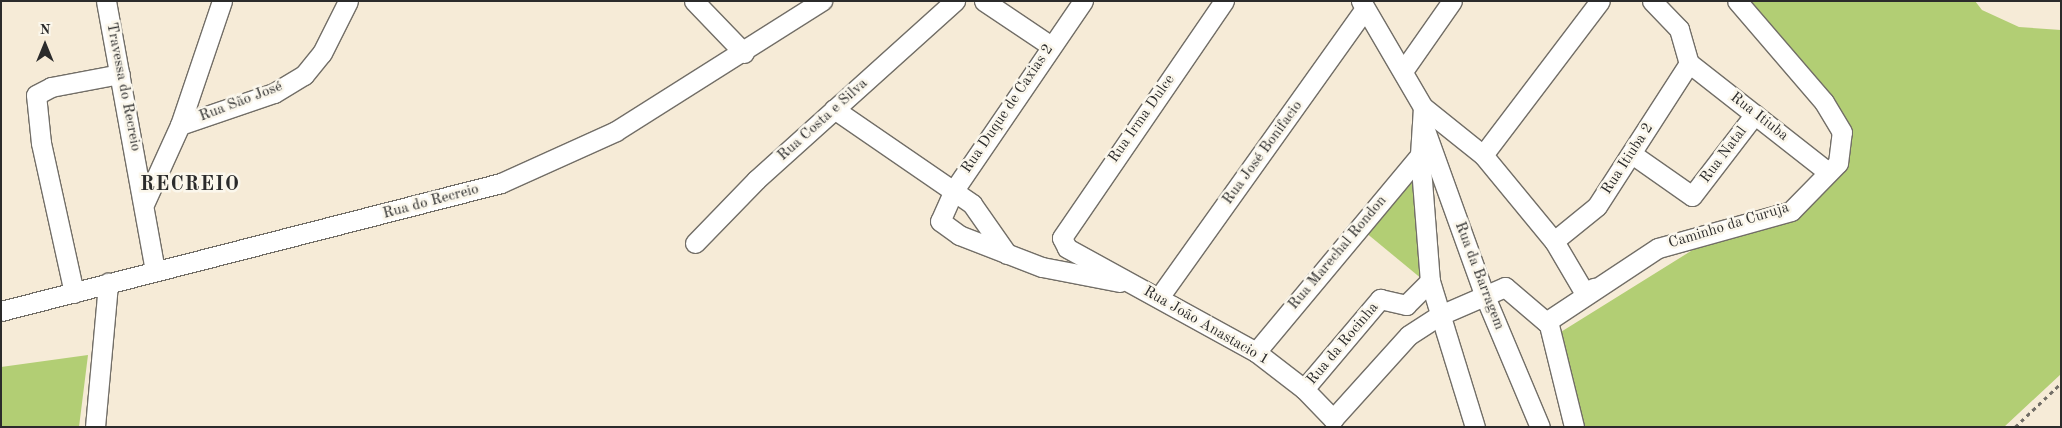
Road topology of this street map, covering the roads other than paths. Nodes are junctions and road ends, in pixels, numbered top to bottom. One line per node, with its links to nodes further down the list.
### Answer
1 (106, 1): 19 (street, Travessa do Recreio)
2 (222, 1): 23 (street, Rua São José)
3 (348, 1): 23 (street, Rua São José)
4 (694, 1): 16 (street)
5 (822, 1): 16 (street, Rua do Recreio)
6 (955, 1): 20 (street, Rua Costa e Silva)
7 (984, 1): 15 (street)
8 (1083, 1): 15 (street, Rua Duque de Caxias 2)
9 (1224, 1): 31 (street, Rua Irma Dulce)
10 (1452, 1): 18 (street)
11 (1600, 1): 26 (street)
12 (1652, 1): 17 (street)
13 (1737, 1): 27 (street, Caminho da Curuja)
14 (1363, 5): 18 (street); 42 (street, Rua José Bonifacio)
15 (1051, 46): 28 (street, Rua Duque de Caxias 2)
16 (744, 53): 35 (street, Rua do Recreio)
17 (1689, 63): 21 (street, Rua Itiuba); 24 (street, Rua Itiuba 2)
18 (1403, 71): 22 (street)
19 (120, 74): 29 (street, Travessa do Recreio); 40 (street)
20 (834, 109): 28 (street); 33 (street, Rua Costa e Silva)
21 (1755, 114): 24 (street, Rua Natal); 27 (street, Rua Itiuba)
22 (1423, 115): 25 (street); 26 (street); 41 (street, Rua da Barragem)
23 (180, 126): 29 (street, Rua São José)
24 (1632, 154): 32 (street, Rua Itiuba 2)
25 (1420, 155): 36 (street); 46 (street, Rua Marechal Rondon)
26 (1484, 156): 32 (street)
27 (1828, 172): 39 (street, Caminho da Curuja)
28 (954, 190): 30 (street, Rua Duque de Caxias 2); 34 (street)
29 (145, 202): 35 (street, Travessa do Recreio)
30 (940, 221): 34 (street, Rua João Anastacio 1)
31 (1062, 238): 38 (street, Rua João Anastacio 1)
32 (1554, 241): 39 (street)
33 (695, 243)
34 (1007, 254): 38 (street, Rua João Anastacio 1)
35 (155, 271): 37 (street, Rua do Recreio)
36 (1430, 281): 44 (street); 47 (street, Rua da Rocinha)
37 (108, 283): 40 (street, Rua do Recreio); 48 (street)
38 (1131, 283): 42 (street, Rua João Anastacio 1)
39 (1594, 288): 45 (street, Caminho da Curuja)
40 (74, 293): 43 (street, Rua do Recreio)
41 (1484, 294): 44 (street); 45 (street); 50 (street, Rua da Barragem)
42 (1160, 296): 46 (street, Rua João Anastacio 1)
43 (1, 311)
44 (1438, 316): 47 (street, Rua João Anastacio 1); 49 (street)
45 (1548, 321): 51 (street)
46 (1256, 352): 47 (street, Rua João Anastacio 1)
47 (1304, 389)
48 (96, 427)
49 (1475, 427)
50 (1540, 427)
51 (1574, 427)

